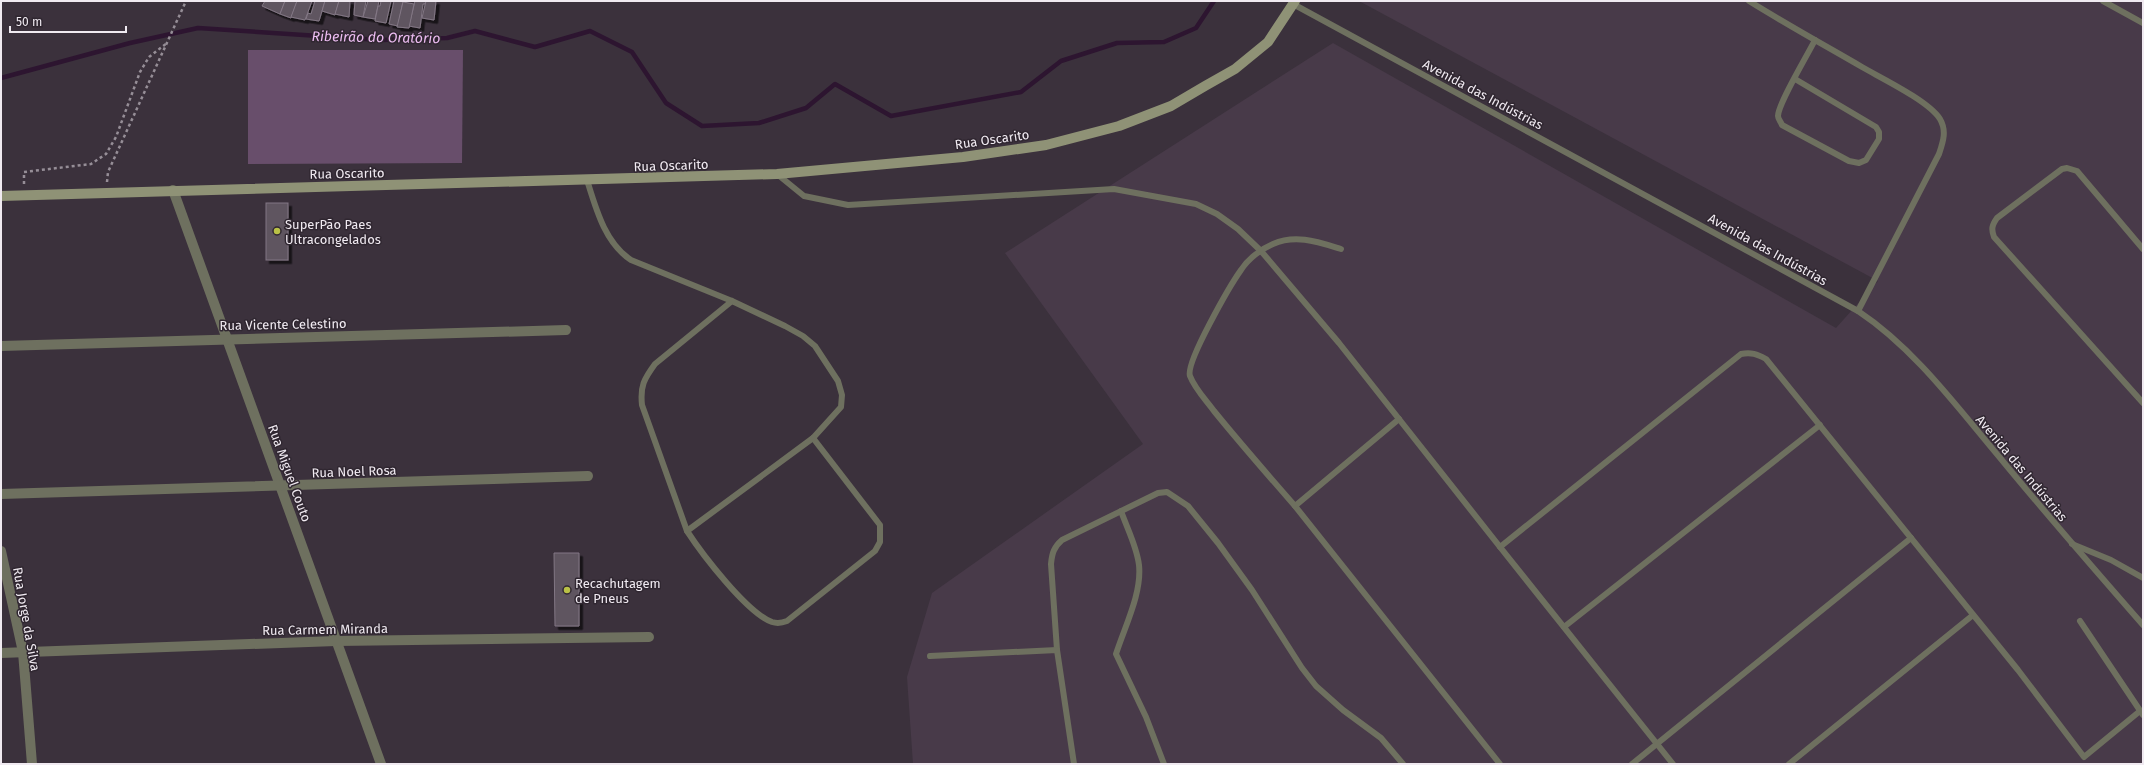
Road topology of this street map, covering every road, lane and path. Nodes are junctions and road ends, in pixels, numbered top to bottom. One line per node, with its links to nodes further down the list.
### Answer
1 (186, 1): 7 (path)
2 (1748, 1): 6 (lane)
3 (2103, 1): 5 (lane)
4 (1294, 2): 9 (main road, Rua Oscarito); 19 (lane, Avenida das Indústrias)
5 (2143, 23)
6 (1815, 40): 8 (lane); 19 (lane)
7 (167, 43): 12 (path); 13 (path)
8 (1795, 79): 8 (lane)
9 (777, 174): 10 (main road, Rua Oscarito); 16 (lane)
10 (587, 180): 11 (main road, Rua Oscarito); 18 (lane)
11 (173, 190): 12 (main road, Rua Oscarito); 21 (street, Rua Miguel Couto)
12 (105, 192): 13 (main road, Rua Oscarito)
13 (24, 195): 14 (main road, Rua Oscarito)
14 (1, 196)
15 (2143, 249): 23 (lane)
16 (1261, 250): 17 (lane); 24 (lane); 30 (lane)
17 (1341, 250)
18 (732, 301): 26 (lane); 32 (lane)
19 (1858, 311): 34 (lane, Avenida das Indústrias)
20 (566, 330): 21 (street, Rua Vicente Celestino)
21 (227, 338): 22 (street, Rua Vicente Celestino); 28 (street, Rua Miguel Couto)
22 (1, 346)
23 (2143, 403)
24 (1399, 419): 30 (lane); 35 (lane)
25 (1820, 425): 33 (lane); 35 (lane); 41 (lane)
26 (813, 438): 32 (lane); 32 (lane)
27 (588, 476): 28 (street, Rua Noel Rosa)
28 (281, 486): 29 (street, Rua Noel Rosa); 43 (street, Rua Miguel Couto)
29 (1, 494)
30 (1295, 506): 56 (lane)
31 (1121, 511): 44 (lane); 54 (lane); 55 (lane)
32 (687, 531)
33 (1911, 538): 38 (lane); 49 (lane)
34 (2071, 543): 37 (lane); 40 (lane, Avenida das Indústrias)
35 (1500, 547): 41 (lane)
36 (1, 551): 45 (street, Rua Jorge da Silva)
37 (2143, 578)
38 (1973, 615): 50 (lane); 59 (lane)
39 (2080, 621): 48 (lane)
40 (2143, 625)
41 (1564, 627): 49 (lane)
42 (649, 637): 43 (street, Rua Carmem Miranda)
43 (336, 641): 45 (street, Rua Carmem Miranda); 52 (street, Rua Miguel Couto)
44 (1057, 650): 47 (lane); 53 (lane)
45 (23, 652): 46 (street, Rua Carmem Miranda); 51 (street, Rua Jorge da Silva)
46 (1, 653)
47 (930, 656)
48 (2142, 713): 50 (lane)
49 (1658, 744): 57 (lane); 58 (lane)
50 (2084, 757): 60 (lane)
51 (32, 764)
52 (381, 764)
53 (1074, 764)
54 (1164, 764)
55 (1403, 764)
56 (1500, 764)
57 (1632, 764)
58 (1673, 764)
59 (1789, 764)
60 (2083, 764)

